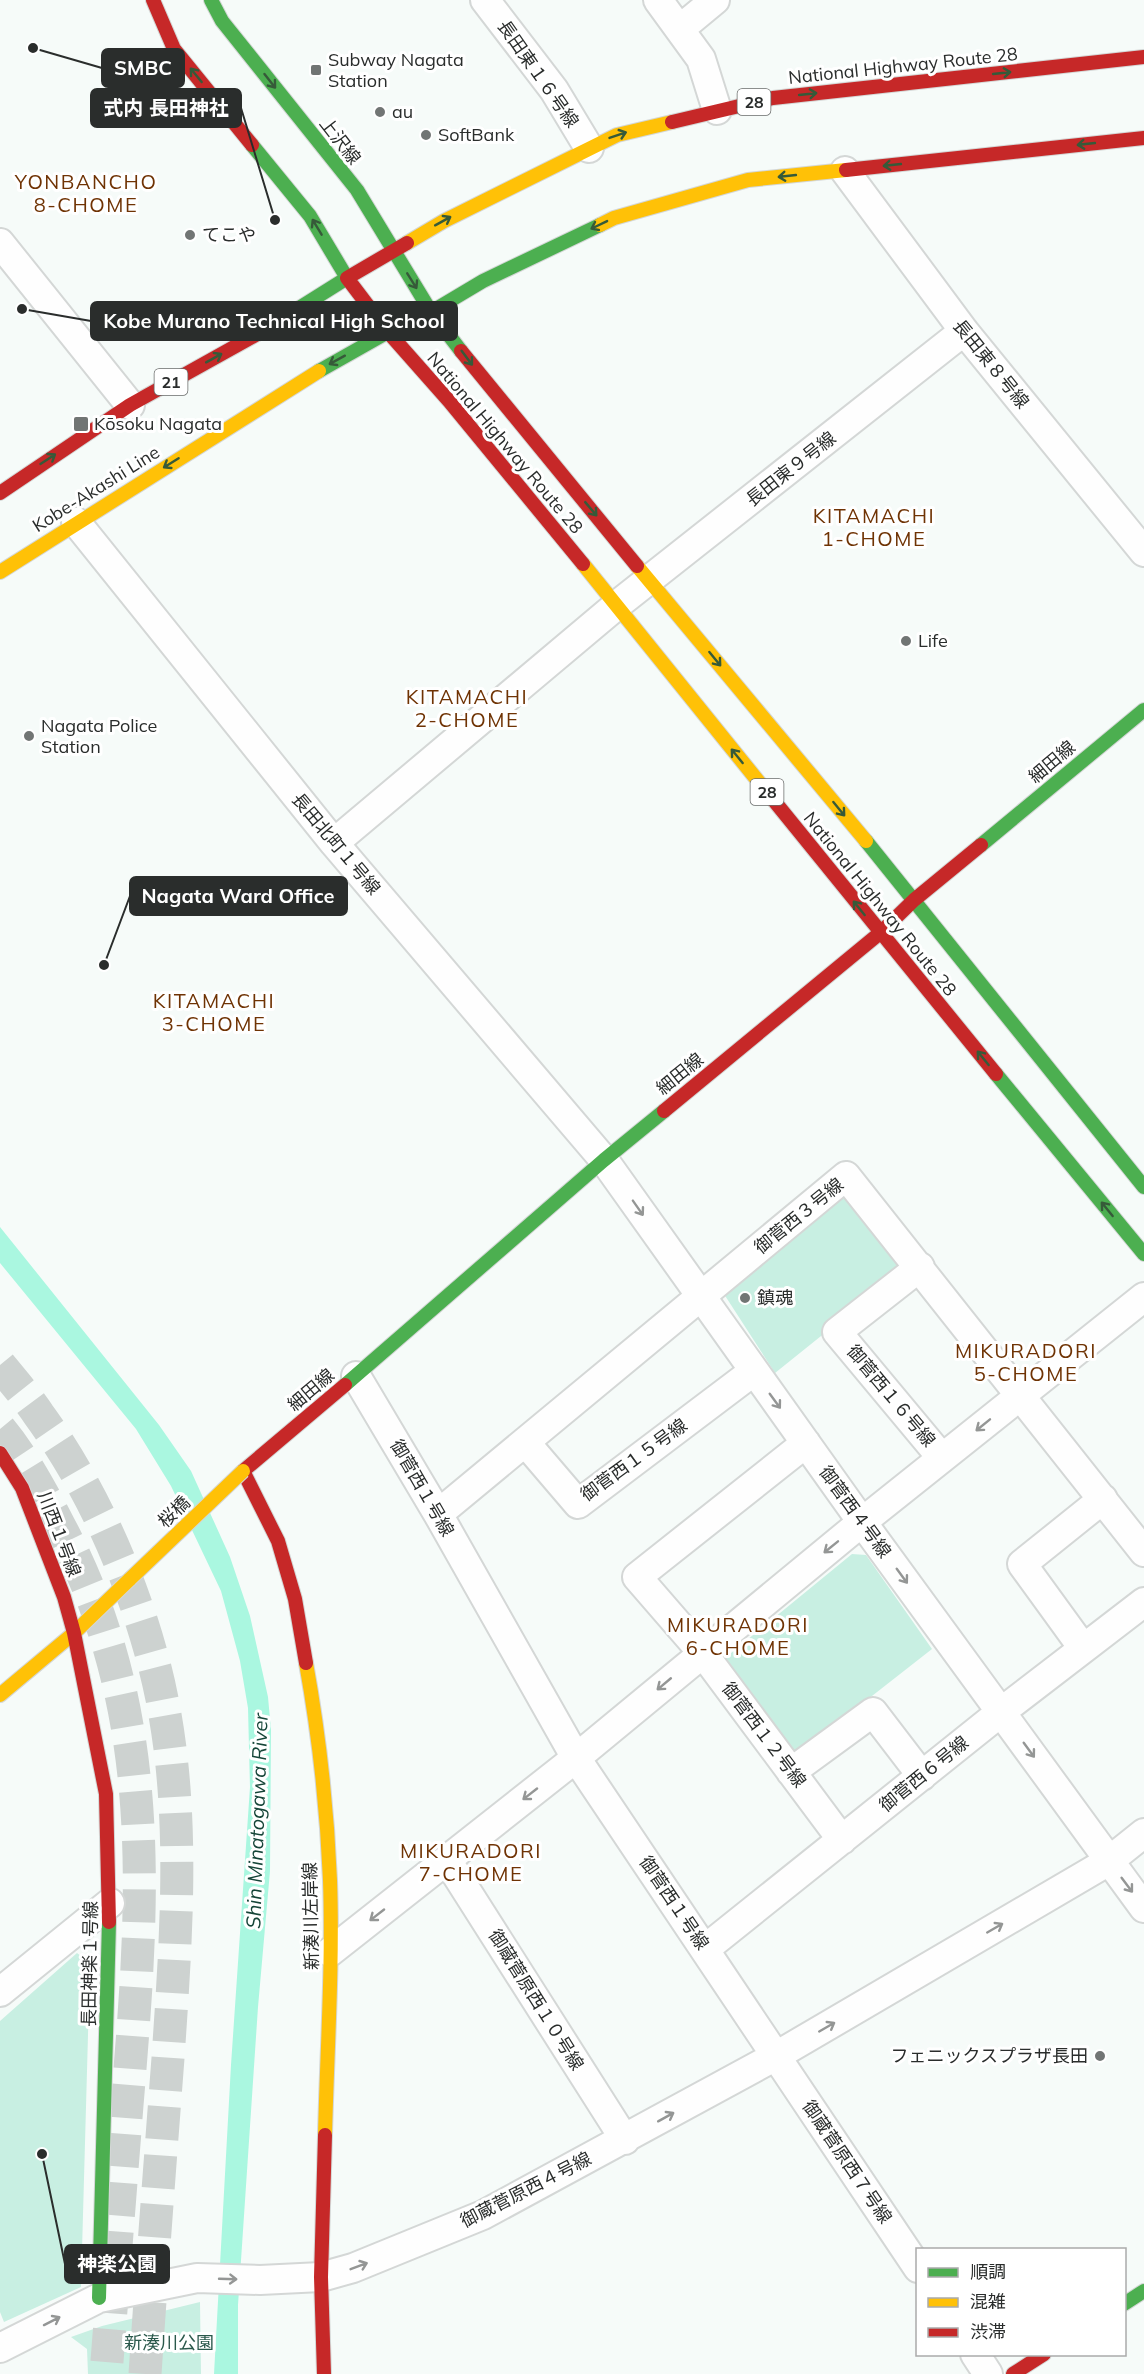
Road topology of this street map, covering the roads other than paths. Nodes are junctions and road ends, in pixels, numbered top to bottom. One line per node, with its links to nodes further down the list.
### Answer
1 (153, 0): 14 (main road, one-way to 1)
2 (211, 0): 13 (main road, 上沢線, one-way to 13)
3 (485, 0): 10 (street, 長田東１６号線)
4 (658, 0): 6 (street)
5 (715, 0): 6 (street)
6 (680, 28): 8 (street)
7 (1144, 57): 8 (main road, National Highway Route 28 / 28, one-way to 7)
8 (717, 110): 10 (main road, National Highway Route 28 / 28, one-way to 8)
9 (1144, 138): 11 (main road, one-way to 11)
10 (589, 148): 13 (main road, National Highway Route 28 / 28, one-way to 10)
11 (845, 171): 15 (main road, one-way to 15); 16 (street, 長田東８号線)
12 (0, 243): 18 (street)
13 (393, 251): 14 (main road, National Highway Route 28 / 28); 15 (main road, 上沢線, one-way to 15)
14 (347, 278): 17 (main road, National Highway Route 28 / 28); 18 (main road, 21, one-way to 14)
15 (431, 312): 17 (main road, Kobe-Akashi Line); 23 (main road, National Highway Route 28 / 28, one-way to 23)
16 (964, 331): 21 (street, 長田東８号線); 23 (street, 長田東９号線)
17 (388, 332): 20 (main road, Kobe-Akashi Line, one-way to 20); 24 (main road, National Highway Route 28 / 28)
18 (130, 405): 19 (main road, 21, one-way to 18)
19 (0, 492)
20 (76, 522): 22 (main road, Kobe-Akashi Line); 26 (street, 長田北町１号線)
21 (1144, 552)
22 (0, 572)
23 (651, 580): 24 (street, 長田東９号線); 27 (main road, National Highway Route 28 / 28, one-way to 27)
24 (616, 605): 26 (street, 長田東９号線); 28 (main road, National Highway Route 28 / 28, one-way to 24)
25 (1144, 710): 27 (main road, 細田線)
26 (334, 843): 29 (street, 長田北町１号線)
27 (914, 900): 28 (main road, 細田線); 30 (main road, National Highway Route 28 / 28)
28 (880, 933): 29 (main road, 細田線); 31 (main road, National Highway Route 28 / 28, one-way to 28)
29 (604, 1160): 33 (street, 御菅西４号線, one-way to 33); 36 (main road, 細田線)
30 (1144, 1187)
31 (1144, 1254)
32 (920, 1268): 33 (street, 御菅西３号線); 37 (street, 御菅西３号線); 41 (street, 御菅西１６号線)
33 (701, 1297): 35 (street, 御菅西４号線); 38 (street, 御菅西３号線)
34 (1144, 1297): 37 (street)
35 (754, 1371): 38 (street, 御菅西１５号線); 39 (street, 御菅西４号線, one-way to 39)
36 (356, 1376): 42 (main road, 細田線); 44 (street, 御菅西１号線)
37 (1021, 1394): 41 (street, one-way to 41); 43 (street, 御菅西３号線)
38 (525, 1442): 44 (street, 御菅西３号線)
39 (806, 1443): 45 (street, 御菅西４号線); 50 (street, 御菅西１２号線)
40 (0, 1453): 48 (main road, 川西１号線)
41 (942, 1458): 45 (street)
42 (243, 1471): 48 (main road, 桜橋, bridge); 63 (main road, 新湊川左岸線)
43 (1103, 1499): 46 (street, 御菅西３号線); 49 (street)
44 (438, 1514): 53 (street, 御菅西１号線)
45 (862, 1522): 50 (street, one-way to 50); 52 (street, 御菅西４号線, one-way to 52)
46 (1144, 1552)
47 (1144, 1602): 49 (street, 御菅西６号線)
48 (74, 1633): 51 (main road); 60 (main road, 長田神楽１号線)
49 (1083, 1648): 52 (street, 御菅西６号線)
50 (702, 1652): 53 (street, one-way to 53); 54 (street, 御菅西１２号線)
51 (0, 1695)
52 (1001, 1712): 55 (street, 御菅西６号線); 59 (street, 御菅西４号線, one-way to 59)
53 (576, 1758): 58 (street, one-way to 58); 62 (street, 御菅西１号線)
54 (791, 1772): 55 (street); 57 (street, 御菅西１２号線)
55 (922, 1776): 57 (street, 御菅西６号線)
56 (1144, 1833): 59 (street)
57 (842, 1840): 62 (street, 御菅西６号線)
58 (447, 1860): 63 (street, one-way to 63); 66 (street, 御蔵菅原西１０号線)
59 (1109, 1862): 61 (street, 御菅西４号線, one-way to 61); 65 (street, one-way to 59)
60 (110, 1903): 64 (street); 70 (main road, 長田神楽１号線)
61 (1144, 1908)
62 (705, 1949): 65 (street, 御菅西１号線)
63 (330, 1952): 68 (main road, 新湊川左岸線)
64 (0, 1992)
65 (776, 2056): 66 (street, 御蔵菅原西４号線, one-way to 65); 67 (street, 御蔵菅原西７号線)
66 (625, 2140): 68 (street, 御蔵菅原西４号線, one-way to 66)
67 (916, 2265)
68 (321, 2277): 70 (street, 御蔵菅原西４号線, one-way to 68); 75 (main road, 新湊川左岸線)
69 (1144, 2291): 71 (main road)
70 (99, 2298): 72 (street, 御蔵菅原西４号線, one-way to 70)
71 (1126, 2303)
72 (0, 2348)
73 (976, 2356): 76 (street)
74 (1042, 2356): 77 (main road)
75 (324, 2374)
76 (988, 2374)
77 (1013, 2374)

